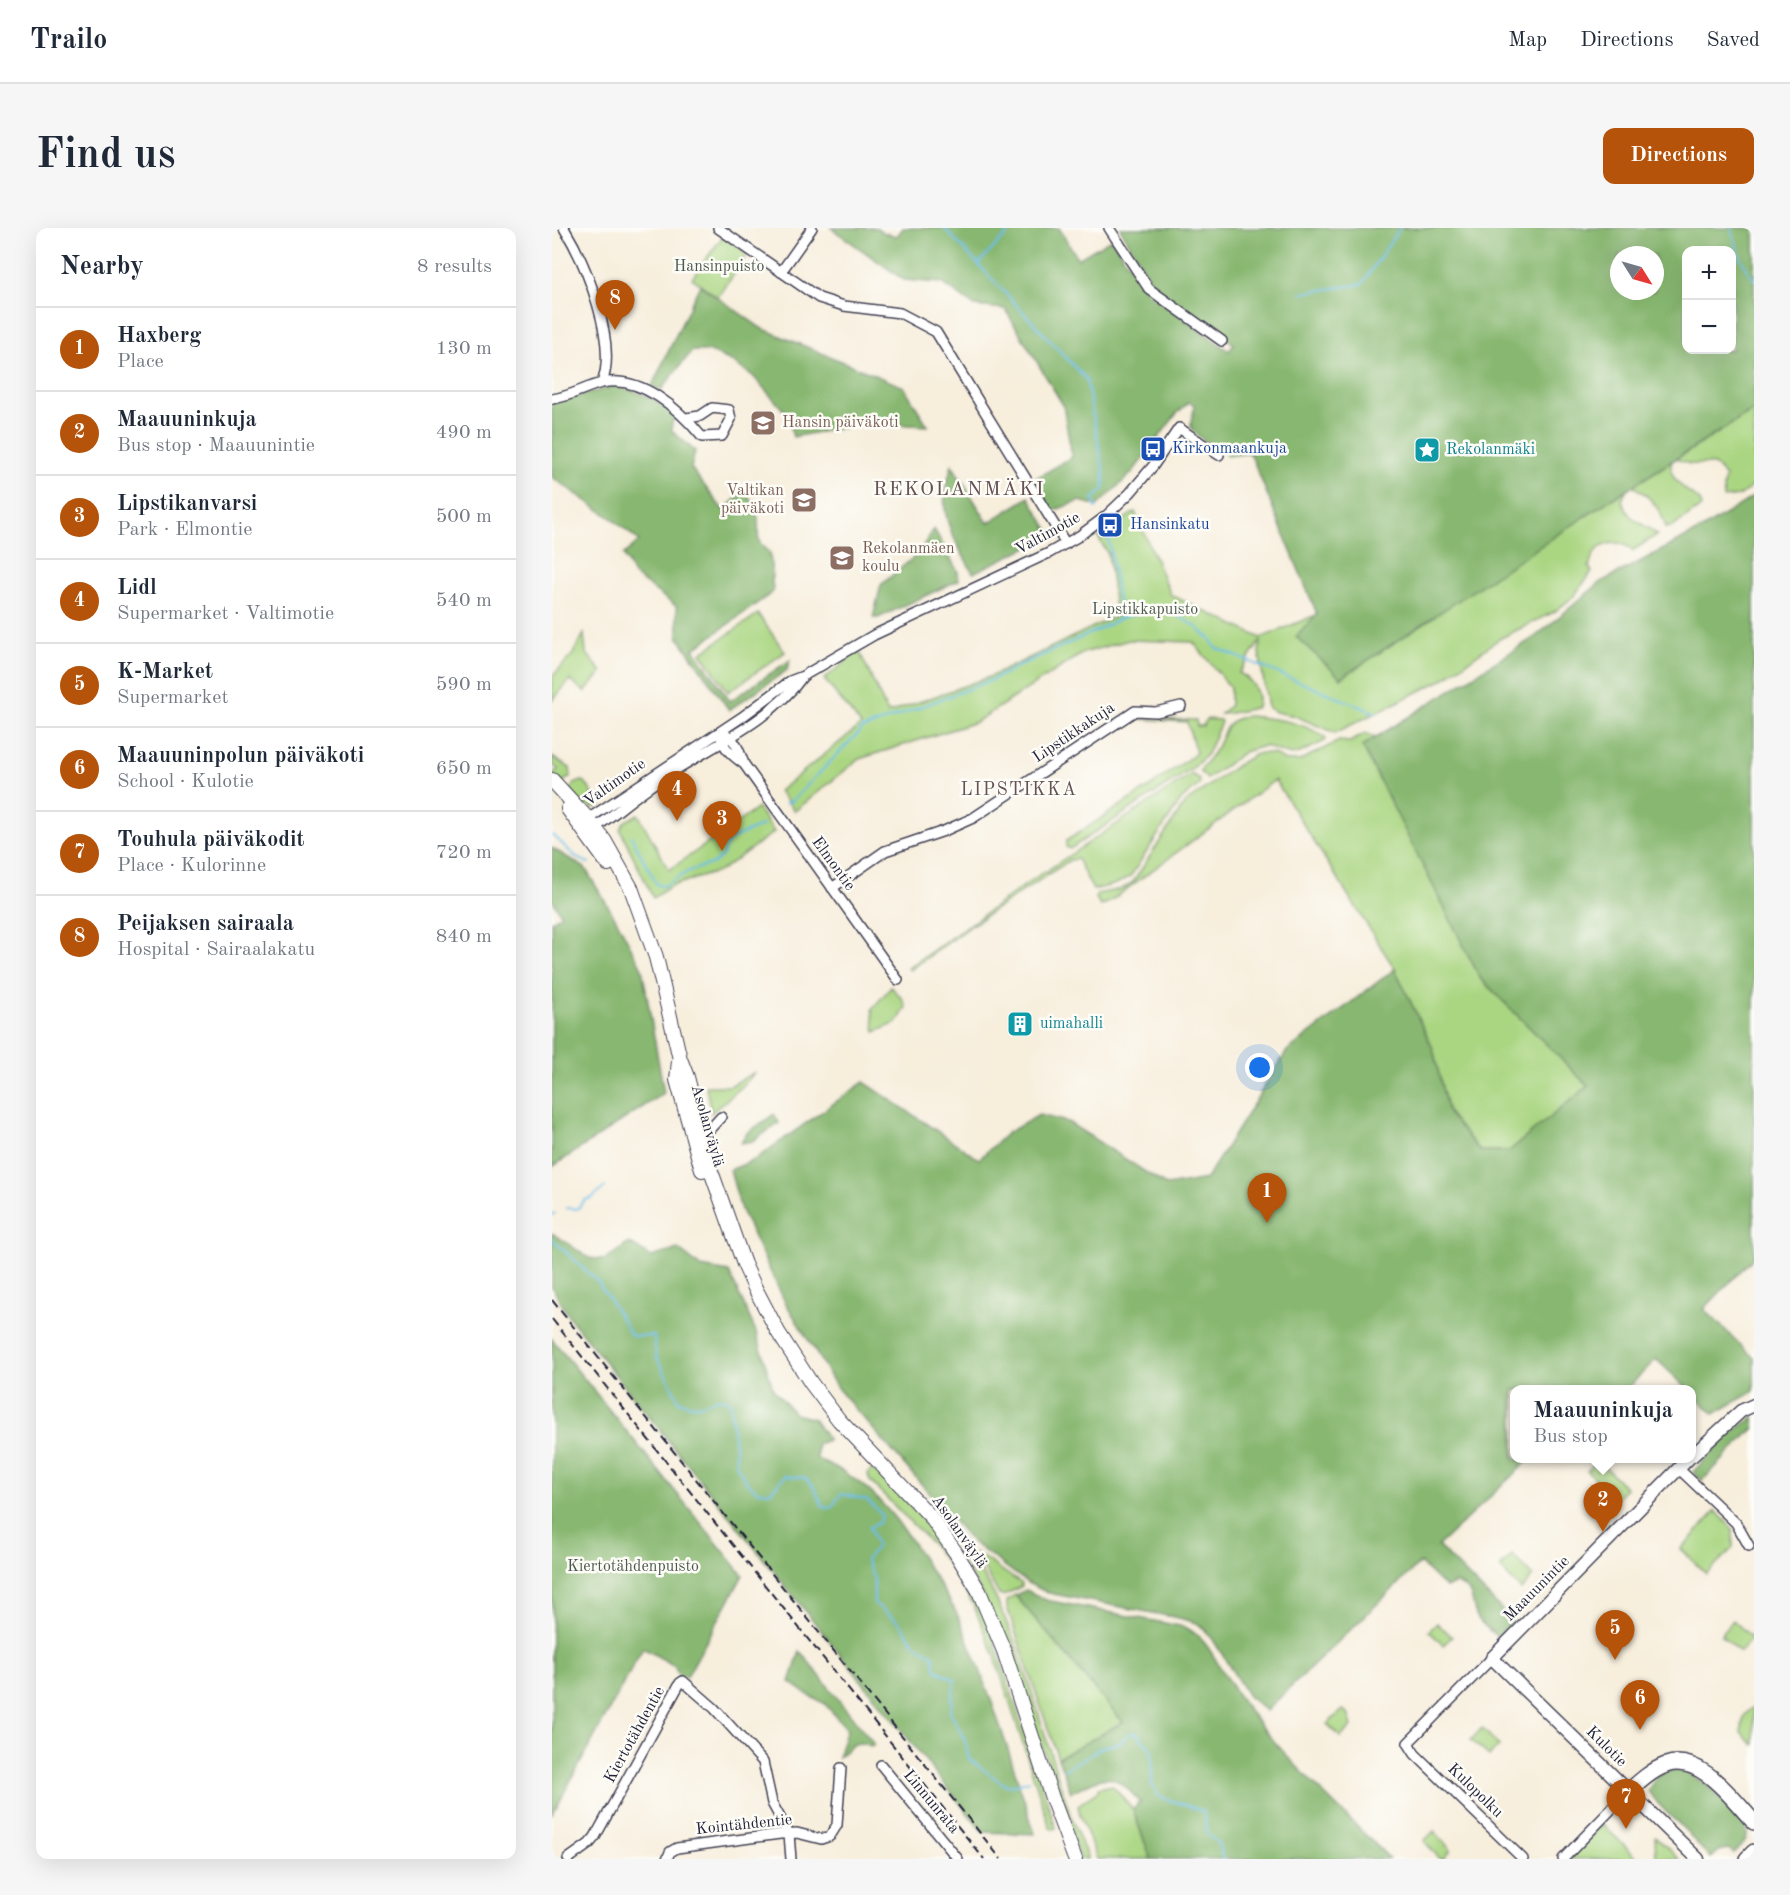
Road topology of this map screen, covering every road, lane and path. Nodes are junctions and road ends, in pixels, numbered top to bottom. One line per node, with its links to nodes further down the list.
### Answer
1 (564, 228): 7 (street)
2 (718, 228): 5 (street)
3 (812, 228): 5 (street)
4 (1109, 228): 6 (street)
5 (781, 272): 11 (street)
6 (1222, 341)
7 (602, 383): 8 (street); 9 (street)
8 (552, 399)
9 (687, 418): 9 (street)
10 (1219, 455): 11 (street, Valtimotie)
11 (1066, 544): 12 (street, Valtimotie)
12 (803, 676): 14 (street, Valtimotie); 15 (street, Valtimotie)
13 (1181, 706): 19 (street, Lipstikkakuja)
14 (720, 731): 15 (street); 18 (street, Valtimotie)
15 (726, 739): 18 (street, Valtimotie); 19 (street, Elmontie)
16 (552, 780): 18 (main road, Asolanväylä)
17 (552, 792): 18 (main road, Asolanväylä)
18 (589, 826): 39 (main road, Asolanväylä)
19 (832, 888): 20 (street, Elmontie)
20 (898, 980)
21 (1754, 1405): 22 (street, Maauunintie)
22 (1696, 1451)
23 (1684, 1463): 24 (street, Maauunintie)
24 (1679, 1469): 25 (street); 26 (street, Maauunintie)
25 (1749, 1546)
26 (1492, 1658): 27 (street, Maauunintie); 30 (street, Kulotie)
27 (1408, 1743): 40 (street, Kulopolku)
28 (881, 1765): 38 (street, Linnunrata)
29 (841, 1768): 32 (street, Kointähdentie)
30 (1628, 1792): 31 (main road); 34 (street, Kulotie); 41 (street)
31 (1754, 1822)
32 (789, 1834): 35 (street, Kiertotähdentie); 36 (street, Kointähdentie); 37 (street, Kiertotähdentie)
33 (1754, 1851): 42 (main road)
34 (1697, 1858)
35 (568, 1859)
36 (667, 1859)
37 (791, 1859)
38 (958, 1859)
39 (1075, 1859)
40 (1523, 1859)
41 (1563, 1859)
42 (1747, 1859)

